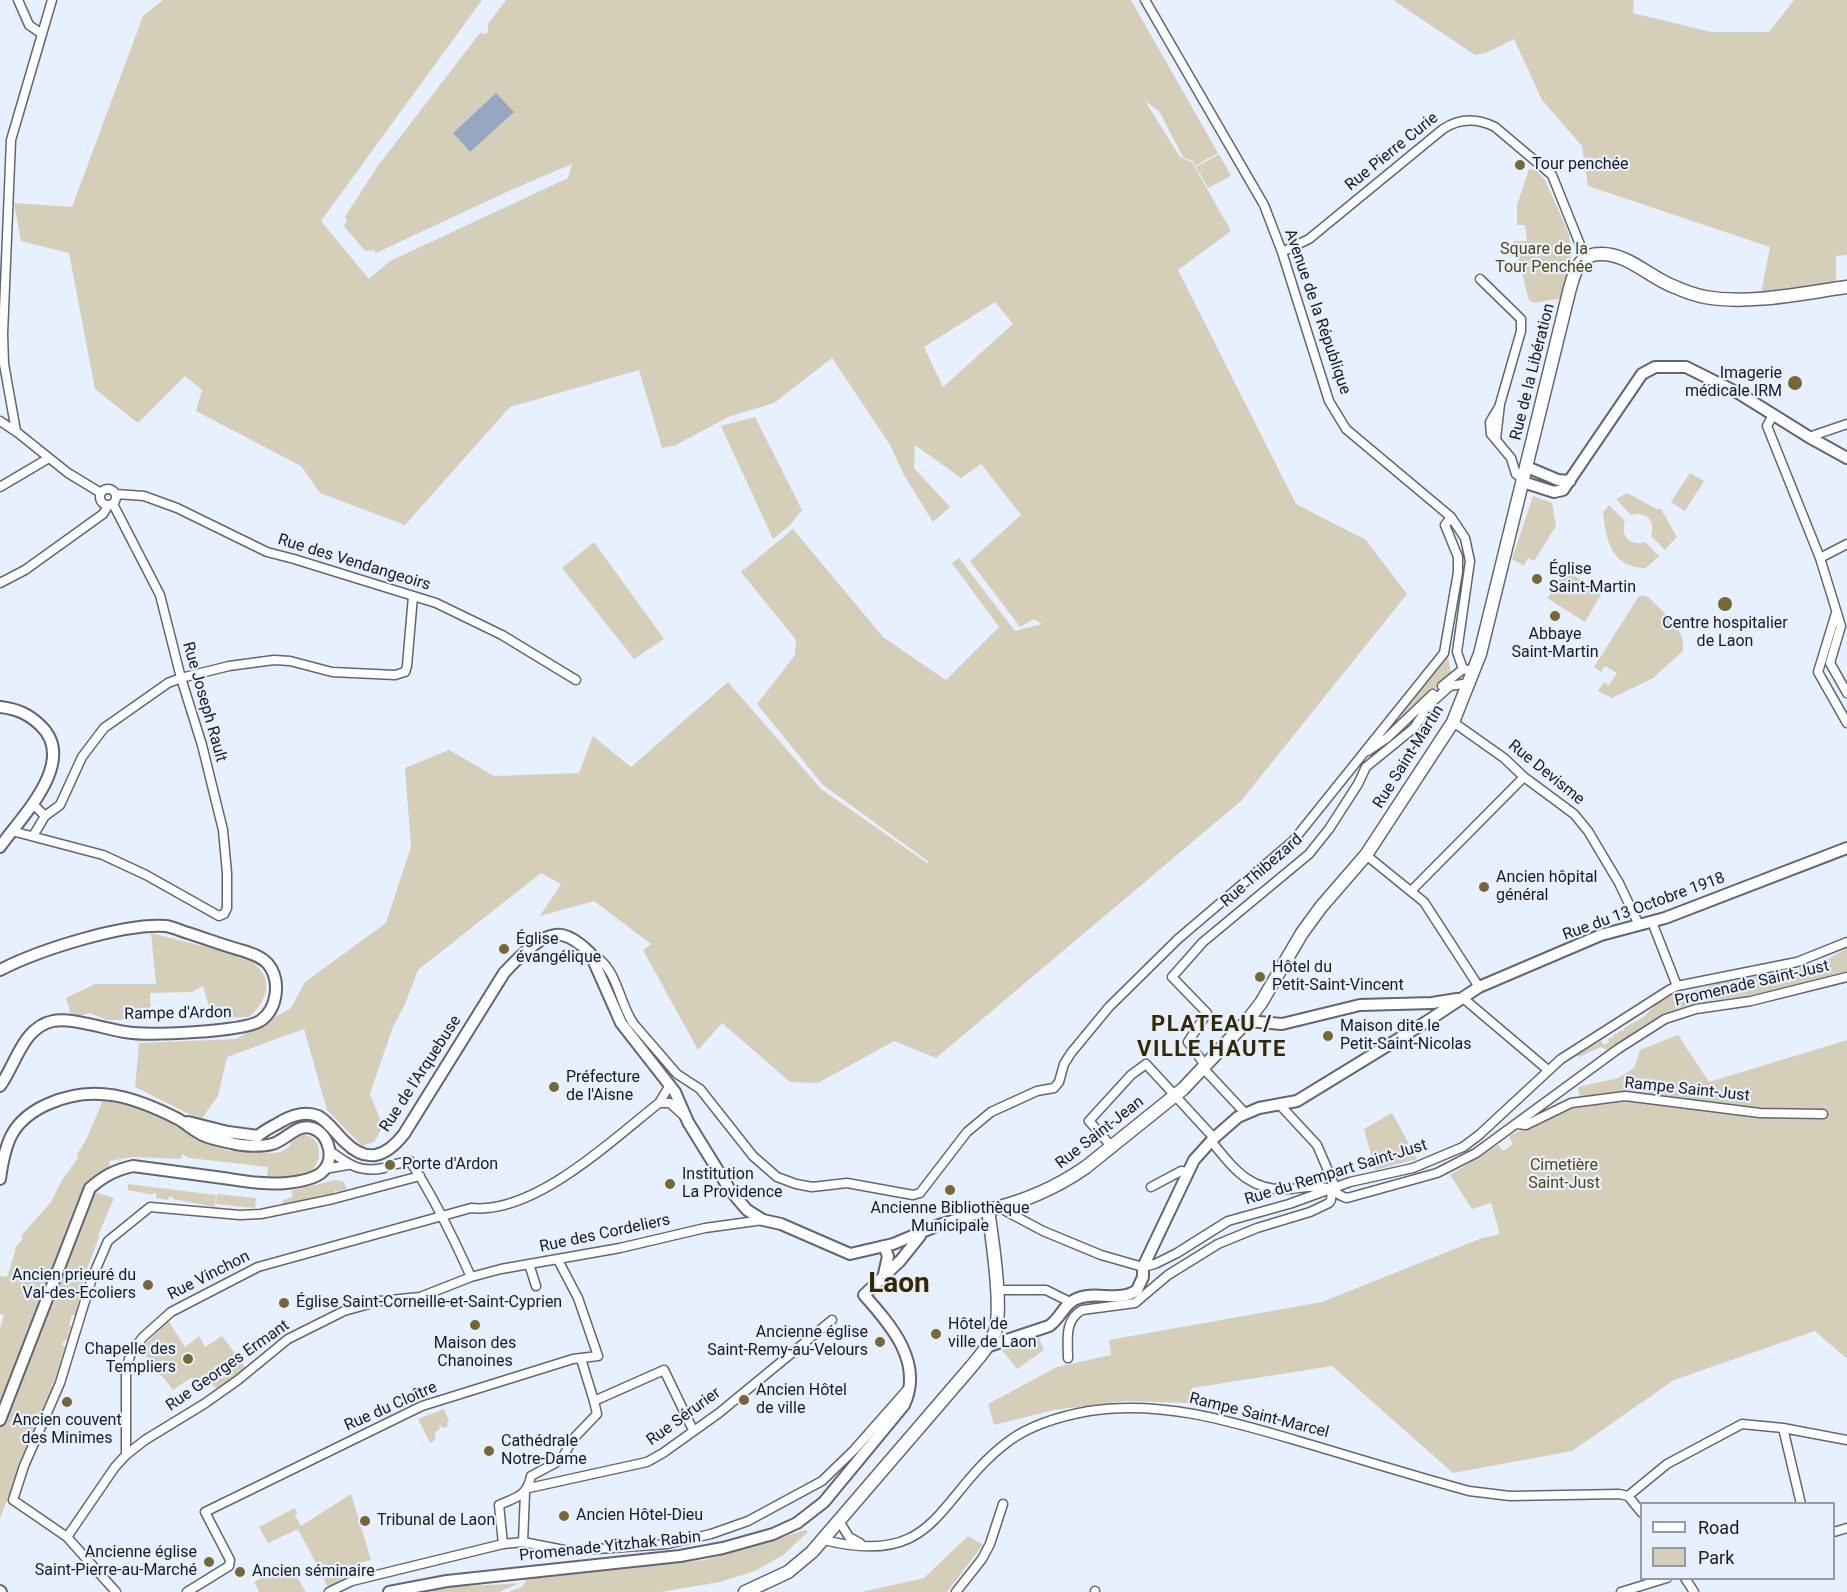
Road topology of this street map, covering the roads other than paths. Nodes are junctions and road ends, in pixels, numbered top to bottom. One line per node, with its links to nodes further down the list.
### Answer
1 (18, 0): 4 (street)
2 (52, 0): 4 (street)
3 (1145, 0): 8 (street, Avenue de la République)
4 (42, 34): 6 (street)
5 (0, 165): 6 (street)
6 (11, 168): 7 (street)
7 (3, 252): 15 (street)
8 (1282, 252): 9 (street, Rue Pierre Curie); 26 (street, Avenue de la République)
9 (1585, 257): 11 (main road); 20 (main road, Rue de la Libération)
10 (1480, 279): 18 (street)
11 (1847, 287)
12 (1773, 415): 16 (street); 21 (street); 28 (street)
13 (0, 421): 15 (street)
14 (1847, 424): 16 (street)
15 (16, 431): 17 (street)
16 (1809, 437): 19 (street)
17 (49, 458): 22 (street); 23 (street)
18 (1510, 458): 20 (street); 20 (street)
19 (1847, 458)
20 (1525, 473): 21 (street); 21 (street); 34 (main road, Rue Saint-Martin)
21 (1570, 481)
22 (0, 487)
23 (101, 493): 24 (street); 25 (street)
24 (116, 495): 25 (street); 30 (street, Rue des Vendangeoirs)
25 (110, 505): 29 (street); 35 (street, Rue Joseph Rault)
26 (1451, 517): 34 (street, Avenue de la République); 42 (street)
27 (1847, 544): 28 (street)
28 (1820, 558): 31 (street)
29 (0, 582)
30 (413, 597): 35 (street); 36 (street, Rue des Vendangeoirs)
31 (1837, 612): 32 (street); 33 (street)
32 (1844, 624): 33 (street); 38 (street)
33 (1830, 629): 41 (street)
34 (1469, 670): 37 (main road, Rue Saint-Martin); 42 (street)
35 (181, 678): 45 (street); 47 (street, Rue Joseph Rault)
36 (576, 681)
37 (1469, 683): 40 (main road, Rue Saint-Martin); 62 (street, Rue Thibezard)
38 (1847, 693)
39 (0, 708): 44 (street)
40 (1453, 722): 43 (street, Rue Devisme); 50 (main road, Rue Saint-Martin)
41 (1847, 723)
42 (1360, 756): 55 (street)
43 (1524, 777): 51 (street); 53 (street, Rue Devisme)
44 (33, 804): 45 (street); 46 (street)
45 (45, 816): 47 (street)
46 (12, 831): 47 (street); 48 (street)
47 (33, 836)
48 (0, 847)
49 (1847, 848): 52 (street, Rue du 13 Octobre 1918)
50 (1366, 855): 51 (street); 61 (main road, Rue Saint-Martin)
51 (1410, 891): 59 (street)
52 (1652, 922): 53 (street, Rue du 13 Octobre 1918); 58 (street)
53 (1639, 925): 59 (street, Rue du 13 Octobre 1918)
54 (1847, 942): 58 (street, Rue du Rempart Saint-Just)
55 (590, 952): 64 (street); 74 (street, Rue de l'Arquebuse)
56 (0, 970): 65 (street, Rampe d'Ardon)
57 (1847, 977): 72 (street, Promenade Saint-Just)
58 (1677, 986): 63 (street, Rue du Rempart Saint-Just)
59 (1479, 987): 60 (street, Rue du 13 Octobre 1918)
60 (1463, 998): 61 (street, Rue du 13 Octobre 1918); 63 (street); 68 (street)
61 (1247, 1021): 62 (main road, Rue Saint-Jean)
62 (1204, 1066): 66 (main road, Rue Saint-Jean); 69 (street)
63 (1548, 1070): 84 (street, Rue du Rempart Saint-Just)
64 (670, 1085): 67 (street); 71 (street)
65 (0, 1086)
66 (1176, 1095): 73 (street); 75 (main road, Rue Saint-Jean); 75 (street)
67 (659, 1103): 71 (street); 87 (street, Rue Vinchon)
68 (1279, 1104): 69 (street); 84 (street)
69 (1245, 1113): 73 (street)
70 (1823, 1114): 72 (street, Rampe Saint-Just)
71 (688, 1122): 88 (street)
72 (1516, 1124): 84 (street, Promenade Saint-Just)
73 (1213, 1139): 81 (street); 84 (street)
74 (259, 1140): 76 (street); 83 (street)
75 (1112, 1147): 86 (main road, Rue Saint-Jean)
76 (330, 1151): 78 (street); 80 (street)
77 (396, 1164): 82 (street)
78 (348, 1165): 79 (street); 80 (street)
79 (384, 1168)
80 (324, 1169): 106 (street)
81 (1188, 1172): 85 (street); 93 (street)
82 (420, 1176): 87 (street); 117 (street)
83 (0, 1179)
84 (1330, 1186): 93 (street, Rue du Rempart Saint-Just); 102 (street)
85 (1151, 1187)
86 (993, 1209): 89 (street); 93 (street); 98 (main road)
87 (443, 1216): 95 (street); 110 (street, Rue Vinchon)
88 (763, 1220): 90 (street); 91 (street, Rue des Cordeliers)
89 (923, 1232): 90 (street); 94 (street)
90 (884, 1246): 94 (street)
91 (558, 1260): 92 (street, Rue des Cordeliers); 103 (street, Rue du Cloître)
92 (529, 1264): 95 (street, Rue des Cordeliers); 97 (street)
93 (1143, 1267): 99 (street)
94 (884, 1275): 104 (street)
95 (471, 1277): 96 (street, Rue des Cordeliers)
96 (455, 1283): 110 (street, Rue Georges Ermant)
97 (536, 1286)
98 (996, 1290): 99 (street); 101 (main road)
99 (1070, 1302): 101 (street)
100 (832, 1320): 108 (street, Rue Sérurier)
101 (986, 1347): 116 (main road)
102 (1068, 1358)
103 (581, 1359): 105 (street); 124 (street, Rue du Cloître)
104 (909, 1388): 119 (street); 126 (street, Promenade Yitzhak Rabin)
105 (594, 1401): 108 (street); 111 (street)
106 (0, 1420)
107 (1783, 1428): 109 (street); 112 (street); 113 (street)
108 (693, 1430): 111 (street, Rue Sérurier)
109 (1847, 1440)
110 (126, 1455): 117 (street)
111 (527, 1491): 119 (street); 120 (street)
112 (1628, 1496): 115 (street); 121 (street, Rampe Saint-Marcel)
113 (1801, 1502)
114 (1003, 1504): 128 (street)
115 (1640, 1512)
116 (840, 1521): 118 (main road); 121 (street)
117 (67, 1537): 123 (street)
118 (824, 1540): 121 (street, Rampe Saint-Marcel); 127 (main road)
119 (523, 1542): 120 (street)
120 (503, 1544): 125 (street)
121 (866, 1545)
122 (1660, 1580): 129 (street)
123 (116, 1592)
124 (187, 1592)
125 (329, 1592)
126 (389, 1592)
127 (745, 1592)
128 (956, 1592)
129 (1621, 1592)

